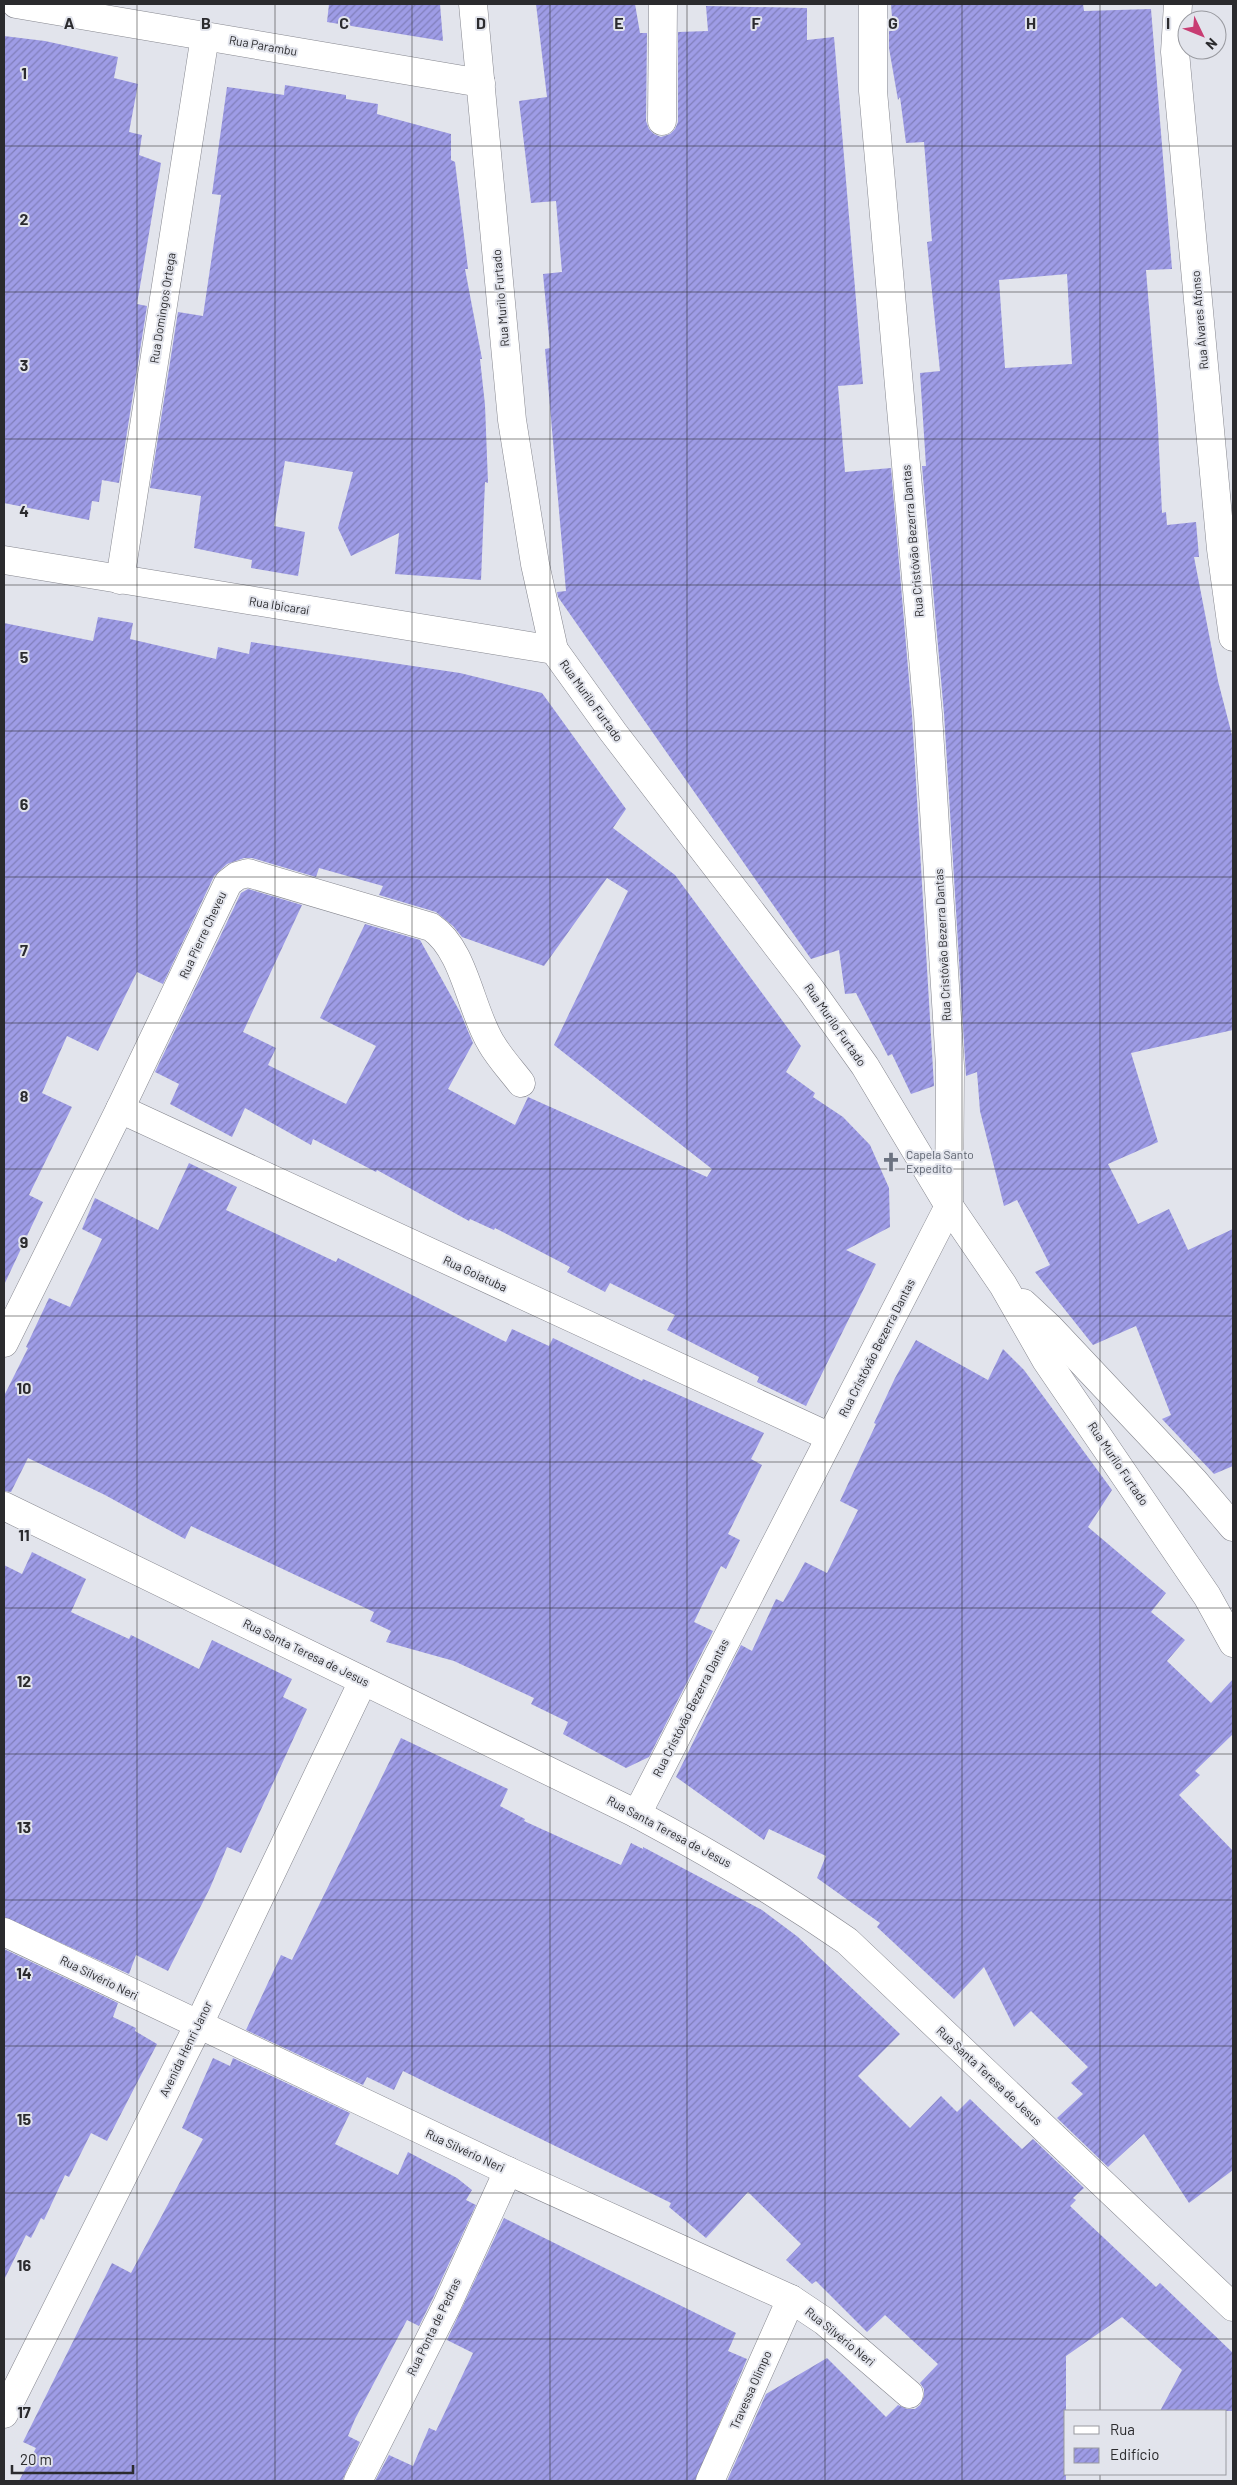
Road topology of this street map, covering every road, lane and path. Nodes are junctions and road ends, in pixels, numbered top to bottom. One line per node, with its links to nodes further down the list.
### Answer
1 (16, 4): 6 (street, Rua Parambu)
2 (473, 4): 7 (street, Rua Murilo Furtado)
3 (663, 4): 8 (street)
4 (874, 4): 15 (street, Rua Cristóvão Bezerra Dantas)
5 (1178, 4): 11 (street, Rua Álvares Afonso)
6 (206, 36): 7 (street, Rua Parambu); 10 (street, Rua Domingos Ortega)
7 (481, 83): 12 (street, Rua Murilo Furtado)
8 (662, 121)
9 (4, 560): 10 (street, Rua Ibicaraí)
10 (120, 580): 12 (street, Rua Ibicaraí)
11 (1233, 636)
12 (554, 650): 15 (street, Rua Murilo Furtado)
13 (521, 1083): 14 (street, Rua Pierre Cheveu)
14 (120, 1110): 17 (street, Rua Pierre Cheveu); 18 (street, Rua Goiatuba)
15 (949, 1206): 16 (street, Rua Murilo Furtado); 18 (street, Rua Cristóvão Bezerra Dantas)
16 (1003, 1285): 20 (street, Rua Murilo Furtado); 21 (street, Rua Murilo Furtado)
17 (4, 1343)
18 (830, 1438): 23 (street, Rua Cristóvão Bezerra Dantas)
19 (4, 1506): 22 (street, Rua Santa Teresa de Jesus)
20 (1233, 1527)
21 (1233, 1642)
22 (363, 1681): 23 (street, Rua Santa Teresa de Jesus); 25 (street, Avenida Henri Janor)
23 (637, 1814): 28 (street, Rua Santa Teresa de Jesus)
24 (4, 1932): 25 (street, Rua Silvério Neri)
25 (198, 2026): 26 (street, Rua Silvério Neri); 30 (street, Avenida Henri Janor)
26 (508, 2171): 27 (street, Rua Silvério Neri); 31 (street, Rua Ponta de Pedras)
27 (791, 2299): 29 (street, Rua Silvério Neri); 32 (street, Travessa Olimpo)
28 (1233, 2307)
29 (909, 2394)
30 (4, 2414)
31 (358, 2481)
32 (710, 2481)

